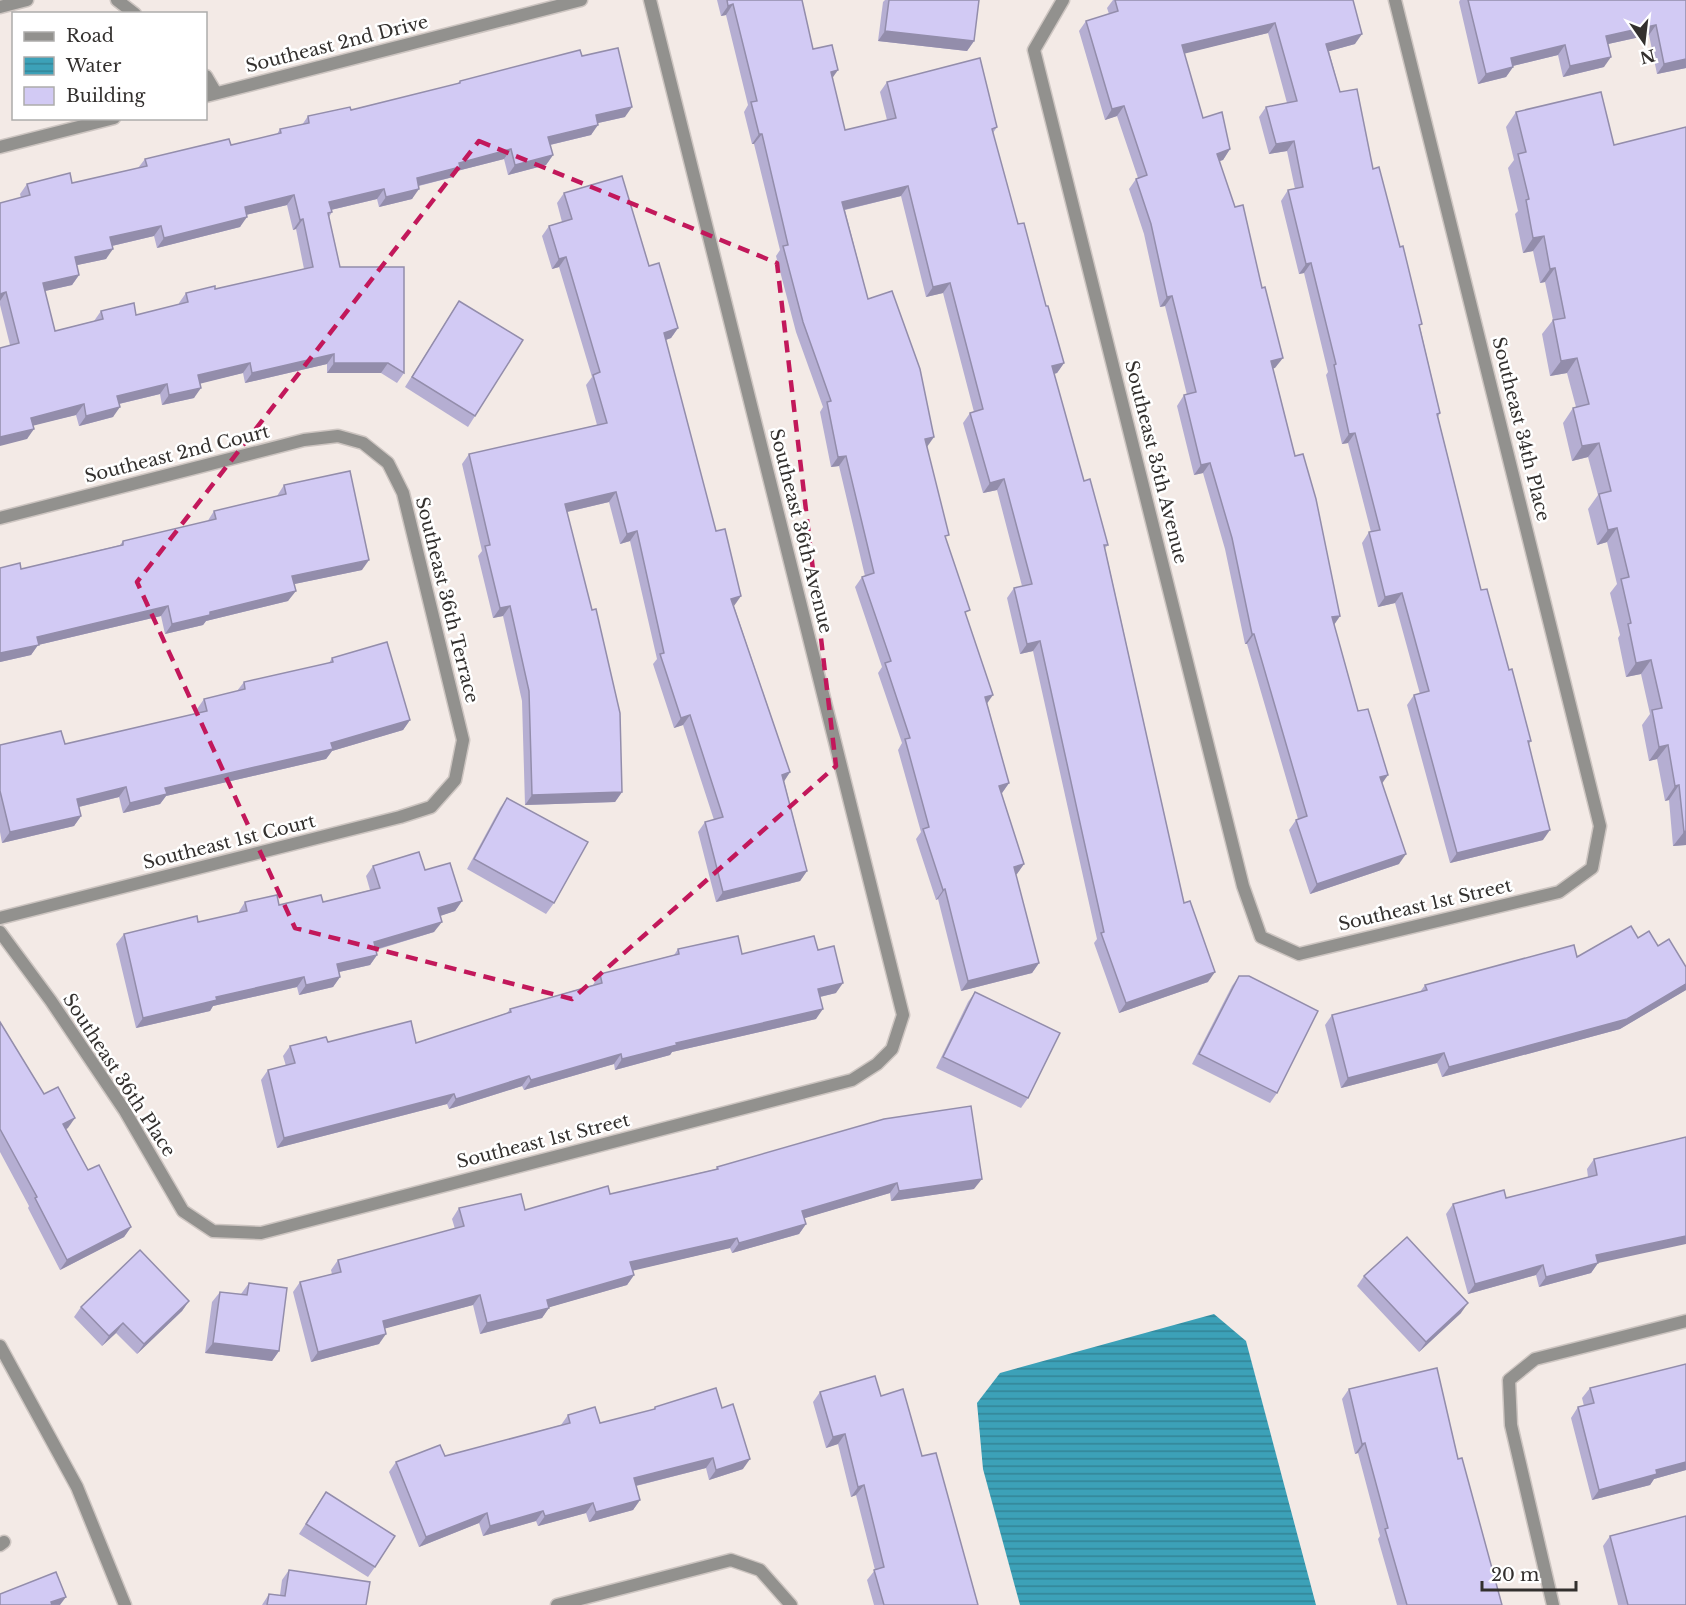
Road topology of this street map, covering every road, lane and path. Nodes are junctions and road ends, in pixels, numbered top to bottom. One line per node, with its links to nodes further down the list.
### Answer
1 (27, 0): 7 (street)
2 (117, 0): 8 (street)
3 (581, 0): 9 (street, Southeast 2nd Drive)
4 (650, 0): 19 (street, Southeast 36th Avenue)
5 (1063, 0): 18 (street, Southeast 35th Avenue)
6 (1395, 0): 15 (street, Southeast 34th Place)
7 (0, 7)
8 (132, 12)
9 (211, 94)
10 (106, 120): 11 (street)
11 (0, 147)
12 (363, 442): 13 (street, Southeast 2nd Court); 14 (street, Southeast 36th Terrace)
13 (0, 518)
14 (454, 780): 16 (street, Southeast 1st Court)
15 (1592, 868): 18 (street, Southeast 1st Street)
16 (0, 918)
17 (0, 932): 20 (street, Southeast 36th Place)
18 (1261, 937)
19 (877, 1064): 20 (street, Southeast 1st Street)
20 (213, 1231)
21 (1686, 1321): 26 (street)
22 (0, 1346): 23 (street)
23 (125, 1605)
24 (557, 1605): 25 (street)
25 (791, 1605)
26 (1553, 1605)

